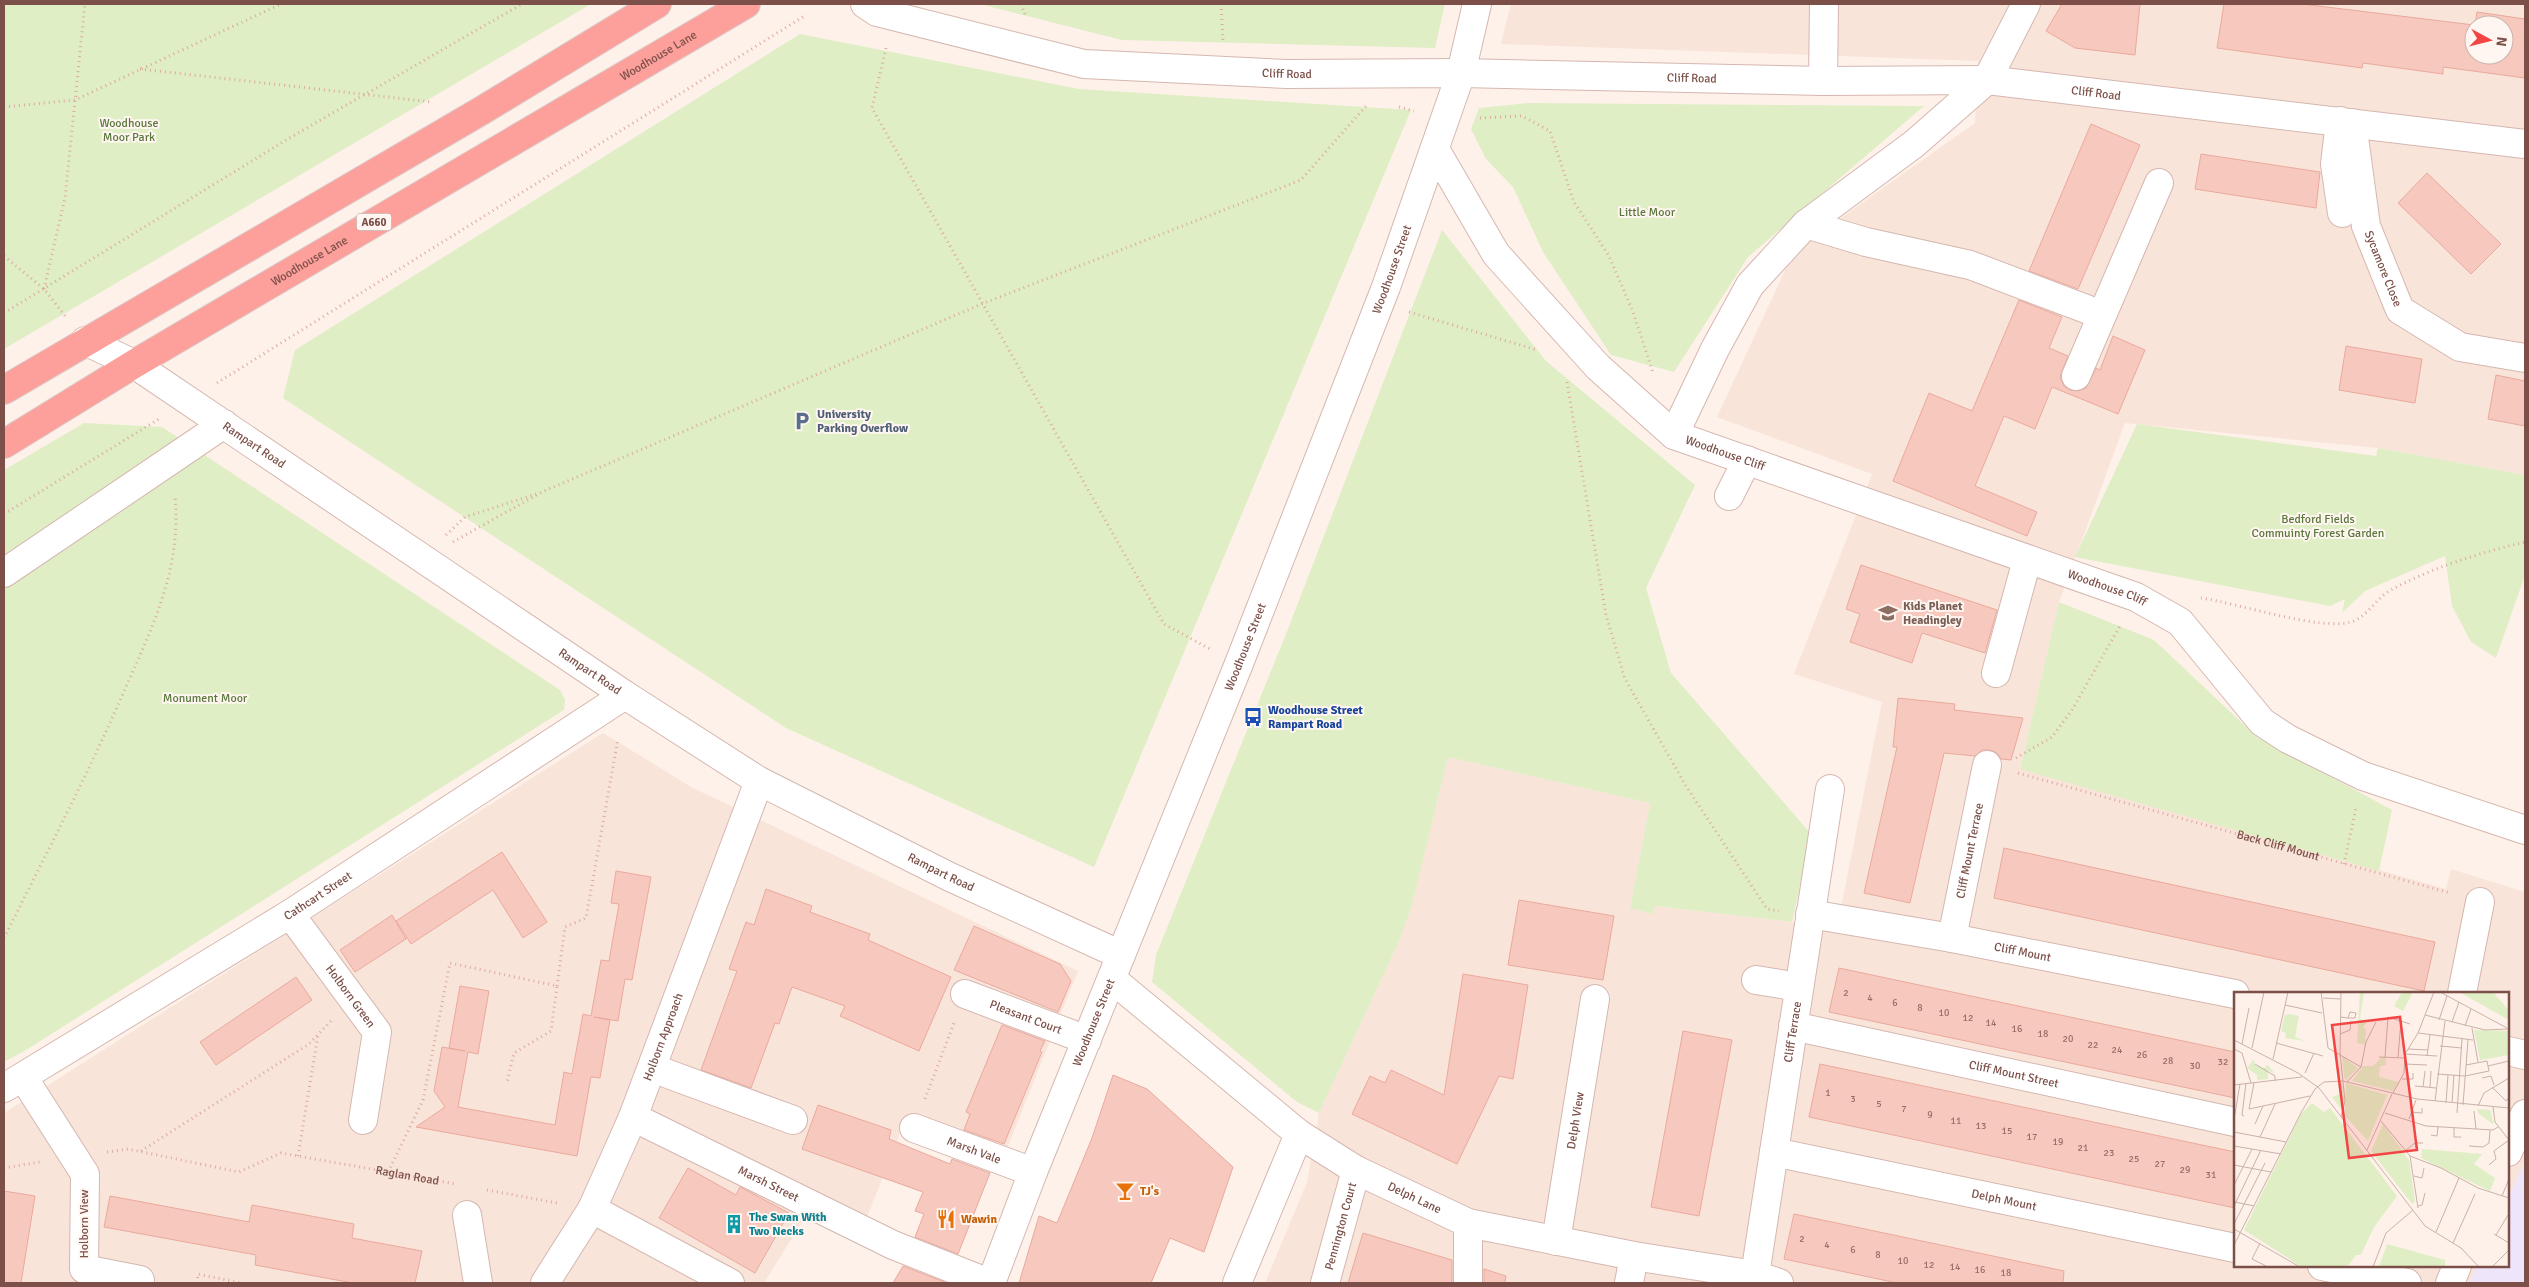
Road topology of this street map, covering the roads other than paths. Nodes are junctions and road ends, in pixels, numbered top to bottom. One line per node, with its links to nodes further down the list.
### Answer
1 (657, 4): 17 (highway)
2 (746, 4): 19 (highway, Woodhouse Lane / A660)
3 (865, 4): 7 (street, Cliff Road)
4 (1477, 4): 7 (street, Woodhouse Street)
5 (1824, 4): 9 (street)
6 (2026, 4): 8 (street)
7 (1461, 73): 9 (street, Cliff Road); 12 (street, Woodhouse Street)
8 (1987, 80): 9 (street, Cliff Road); 10 (street, Cliff Road); 15 (street, Woodhouse Cliff)
9 (1823, 81)
10 (2346, 122): 11 (street, Cliff Road); 14 (street); 18 (street, Sycamore Close)
11 (2525, 144)
12 (1435, 149): 23 (street, Woodhouse Cliff); 39 (street, Woodhouse Street)
13 (2160, 183): 16 (street)
14 (2342, 213)
15 (1806, 224): 16 (street); 23 (street, Woodhouse Cliff)
16 (2102, 315): 20 (street)
17 (85, 341): 19 (street, Rampart Road); 21 (highway)
18 (2525, 358)
19 (134, 364): 22 (street, Rampart Road); 24 (highway, Woodhouse Lane / A660)
20 (2076, 376)
21 (4, 390)
22 (224, 424): 28 (street); 30 (street, Rampart Road)
23 (1674, 435): 25 (street, Woodhouse Cliff)
24 (4, 444)
25 (1747, 460): 26 (street); 27 (street, Woodhouse Cliff)
26 (1729, 496)
27 (2027, 560): 29 (street); 34 (street, Woodhouse Cliff)
28 (4, 573)
29 (1996, 673)
30 (625, 695): 32 (street, Rampart Road); 36 (street, Cathcart Street)
31 (1994, 767): 38 (street, Cliff Mount Terrace)
32 (759, 781): 39 (street, Rampart Road); 50 (street, Holborn Approach)
33 (1830, 790): 37 (street, Cliff Terrace)
34 (2525, 830)
35 (2480, 902): 42 (street)
36 (290, 914): 51 (street, Cathcart Street); 54 (street, Holborn Green)
37 (1810, 914): 38 (street, Cliff Mount); 41 (street, Cliff Terrace)
38 (1952, 938): 44 (street, Cliff Mount)
39 (1117, 967): 47 (street, Woodhouse Street); 58 (street, Delph Lane)
40 (1756, 980): 41 (street)
41 (1799, 987): 46 (street, Cliff Terrace)
42 (2462, 992)
43 (965, 994): 47 (street, Pleasant Court)
44 (2234, 994)
45 (1595, 999): 66 (street, Delph View)
46 (1793, 1026): 56 (street, Cliff Mount Street); 60 (street, Cliff Terrace)
47 (1087, 1040): 62 (street, Woodhouse Street)
48 (2509, 1051): 49 (street)
49 (2525, 1055)
50 (652, 1068): 53 (street, Holborn Approach); 55 (street)
51 (13, 1082): 73 (street, Holborn View)
52 (2525, 1114): 59 (street)
53 (633, 1117): 63 (street, Holborn Approach); 76 (street, Marsh Street)
54 (363, 1120)
55 (793, 1120)
56 (2234, 1122)
57 (914, 1128): 62 (street, Marsh Vale)
58 (1298, 1134): 61 (street, Delph Lane); 77 (street)
59 (2509, 1150)
60 (1774, 1152): 67 (street, Delph Mount); 71 (street, Cliff Terrace)
61 (1356, 1170): 65 (street, Delph Lane); 78 (street, Pennington Court)
62 (1033, 1172): 76 (street, Woodhouse Street)
63 (592, 1209): 72 (street); 75 (street, Holborn Approach)
64 (467, 1215): 74 (street)
65 (1468, 1223): 66 (street, Delph Lane); 79 (street)
66 (1556, 1241): 68 (street, Delph Lane)
67 (2234, 1248)
68 (1634, 1256): 71 (street, Delph Lane); 80 (street)
69 (2327, 1267): 81 (street)
70 (2457, 1267): 82 (street)
71 (1766, 1279)
72 (721, 1281)
73 (140, 1283)
74 (478, 1283)
75 (545, 1283)
76 (990, 1283)
77 (1237, 1283)
78 (1325, 1283)
79 (1468, 1283)
80 (1629, 1283)
81 (2407, 1283)
82 (2450, 1283)

